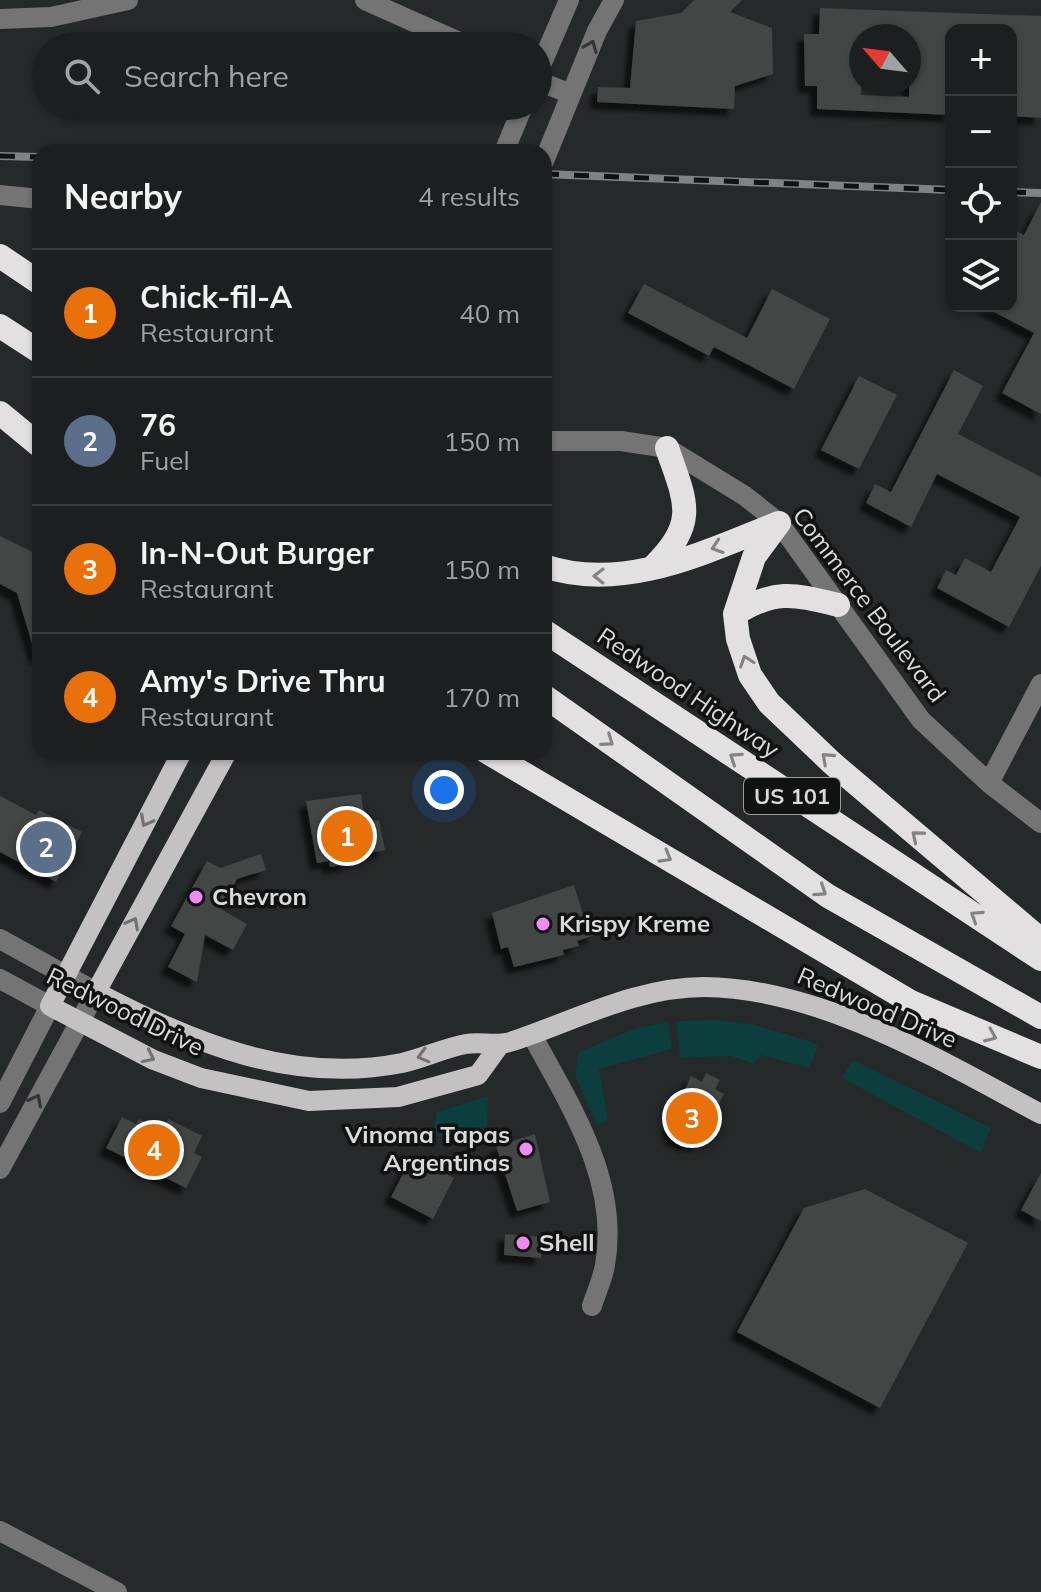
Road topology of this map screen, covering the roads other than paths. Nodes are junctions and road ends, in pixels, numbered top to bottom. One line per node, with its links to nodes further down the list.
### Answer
1 (128, 0): 5 (street)
2 (365, 0): 6 (street)
3 (569, 0): 7 (street)
4 (614, 0): 9 (street, one-way to 4)
5 (0, 19)
6 (437, 32)
7 (552, 39)
8 (552, 87): 9 (street)
9 (571, 94): 12 (street)
10 (517, 120): 11 (street)
11 (507, 144)
12 (551, 144)
13 (0, 195): 14 (street)
14 (32, 198)
15 (7, 262): 16 (highway)
16 (32, 278)
17 (0, 326): 18 (highway)
18 (32, 347)
19 (0, 413): 20 (highway)
20 (32, 439)
21 (552, 441): 22 (street, Commerce Boulevard)
22 (667, 448): 23 (street, Commerce Boulevard); 24 (highway)
23 (779, 523): 24 (highway, one-way to 24); 26 (street, Commerce Boulevard); 27 (highway)
24 (653, 566): 25 (highway, one-way to 25)
25 (552, 569)
26 (838, 605): 27 (highway); 34 (street, Commerce Boulevard)
27 (735, 614): 37 (highway, one-way to 27)
28 (552, 636): 38 (highway, Redwood Highway / US 101, one-way to 28)
29 (1041, 684): 34 (street)
30 (552, 702): 43 (highway, US 101, one-way to 43)
31 (178, 760): 39 (main road, one-way to 39)
32 (223, 760): 41 (main road, one-way to 32)
33 (501, 760): 47 (highway, one-way to 47)
34 (989, 783): 35 (street, Commerce Boulevard)
35 (1041, 823)
36 (0, 939): 39 (street, Redwood Drive)
37 (1041, 940)
38 (1041, 959)
39 (65, 975): 41 (street, Redwood Drive); 42 (main road)
40 (0, 979): 42 (street, Redwood Drive)
41 (96, 992): 44 (street); 46 (main road, Redwood Drive, one-way to 41)
42 (50, 1006): 44 (main road, Redwood Drive); 48 (street)
43 (1041, 1017)
44 (80, 1021): 46 (main road, Redwood Drive, one-way to 46); 50 (street, one-way to 44)
45 (532, 1035): 46 (main road, Redwood Drive); 49 (main road, Redwood Drive); 51 (street)
46 (499, 1046)
47 (1041, 1057)
48 (0, 1103)
49 (1041, 1114)
50 (0, 1169)
51 (592, 1306)
52 (0, 1531): 53 (street)
53 (117, 1592)

